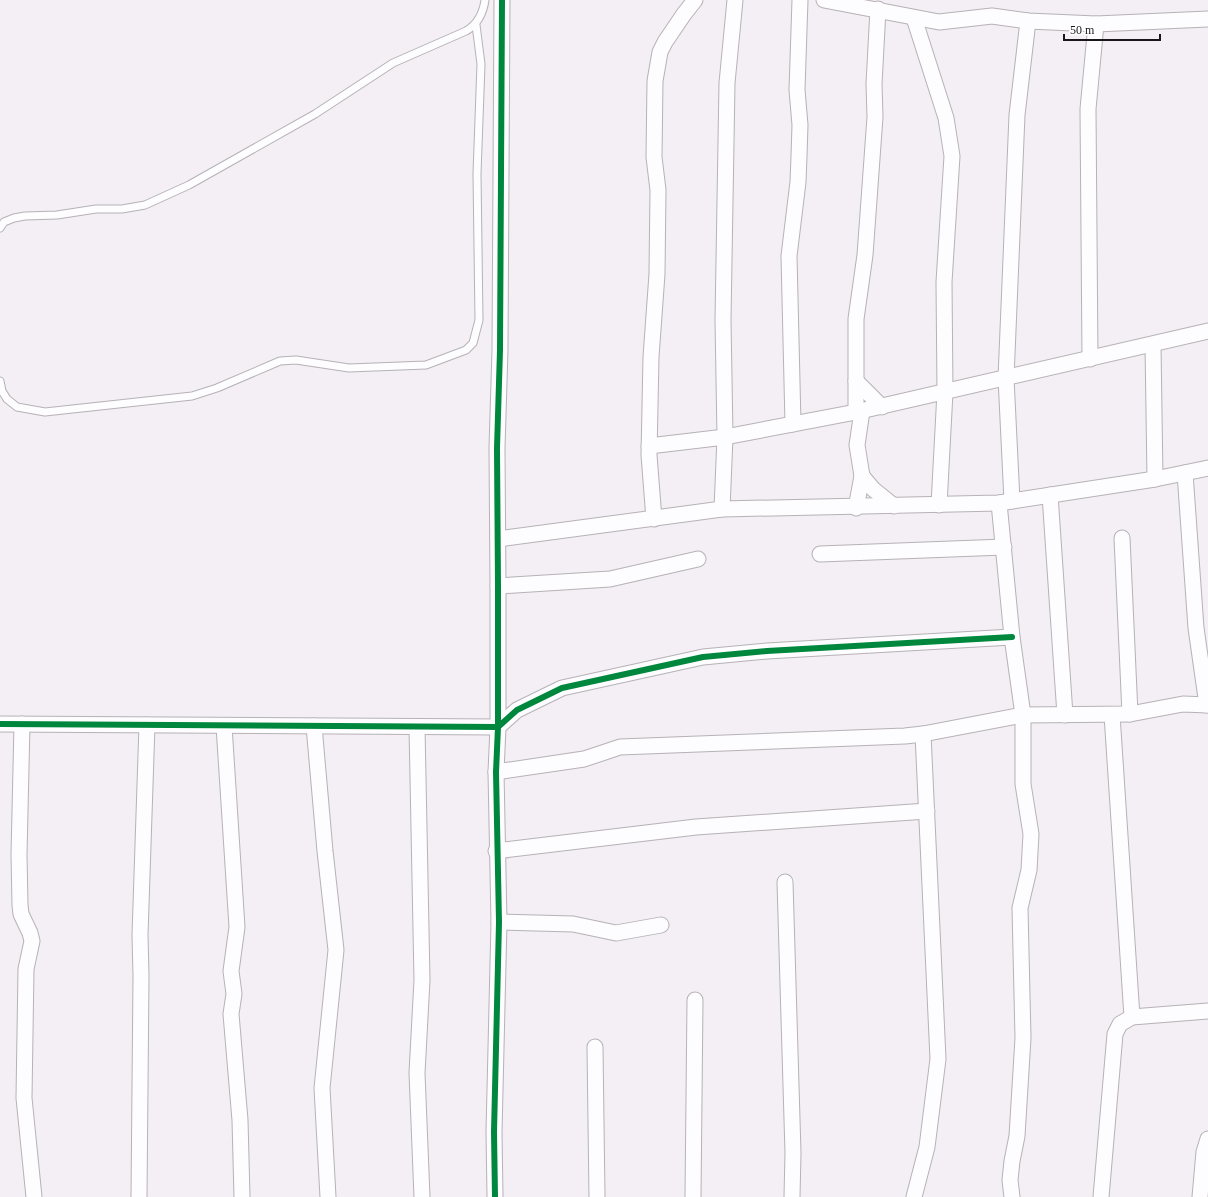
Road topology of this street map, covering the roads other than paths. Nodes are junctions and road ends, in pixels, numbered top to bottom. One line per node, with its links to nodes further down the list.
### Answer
1 (485, 0): 12 (lane)
2 (502, 0): 38 (street)
3 (695, 0): 25 (street)
4 (735, 0): 24 (street)
5 (800, 0): 23 (street)
6 (824, 0): 7 (street)
7 (878, 9): 8 (street); 19 (street)
8 (914, 18): 10 (street); 20 (street)
9 (1208, 19): 11 (street)
10 (1028, 21): 11 (street); 17 (street)
11 (1096, 24): 16 (street)
12 (476, 25): 13 (lane); 18 (lane)
13 (0, 228)
14 (1208, 331): 15 (street)
15 (1153, 345): 16 (street); 29 (street)
16 (1090, 359): 17 (street)
17 (1006, 378): 20 (street); 31 (street)
18 (0, 381)
19 (856, 381): 21 (street); 22 (street)
20 (946, 392): 21 (street); 32 (street)
21 (882, 406): 22 (street)
22 (859, 412): 23 (street); 28 (street)
23 (793, 424): 24 (street)
24 (725, 437): 25 (street); 35 (street)
25 (649, 446): 36 (street)
26 (1208, 468): 27 (street)
27 (1185, 473): 29 (street); 44 (street)
28 (862, 476): 33 (street); 34 (street)
29 (1155, 479): 30 (street)
30 (1050, 495): 31 (street); 47 (street)
31 (1006, 502): 32 (street); 39 (street)
32 (939, 505): 33 (street)
33 (894, 506): 34 (street)
34 (856, 508): 35 (street)
35 (722, 510): 36 (street)
36 (654, 519): 38 (street)
37 (1122, 538): 45 (street)
38 (498, 539): 42 (street)
39 (1004, 547): 40 (street); 43 (street)
40 (820, 554)
41 (698, 559): 42 (street)
42 (498, 586): 55 (street)
43 (1012, 637): 46 (street); 55 (street)
44 (1207, 705): 45 (street)
45 (1130, 714): 48 (street)
46 (1023, 715): 47 (street); 56 (street); 78 (street)
47 (1065, 715): 48 (street)
48 (1112, 715): 65 (street)
49 (0, 724): 50 (street)
50 (22, 724): 51 (street); 68 (street)
51 (148, 726): 52 (street); 69 (street)
52 (224, 726): 53 (street); 70 (street)
53 (314, 726): 54 (street); 71 (street)
54 (417, 727): 55 (street); 72 (street)
55 (498, 727): 57 (street)
56 (923, 734): 57 (street); 58 (street)
57 (496, 772): 59 (street)
58 (926, 811): 59 (street); 77 (street)
59 (496, 851): 61 (street)
60 (785, 882): 76 (street)
61 (498, 922): 62 (street); 73 (street)
62 (661, 925)
63 (695, 1000): 75 (street)
64 (1208, 1011): 65 (street)
65 (1132, 1017): 79 (street)
66 (594, 1047): 74 (street)
67 (1208, 1139): 80 (street)
68 (34, 1197)
69 (139, 1197)
70 (242, 1197)
71 (328, 1197)
72 (422, 1197)
73 (494, 1197)
74 (597, 1197)
75 (693, 1197)
76 (792, 1197)
77 (914, 1197)
78 (1012, 1197)
79 (1101, 1197)
80 (1200, 1197)

